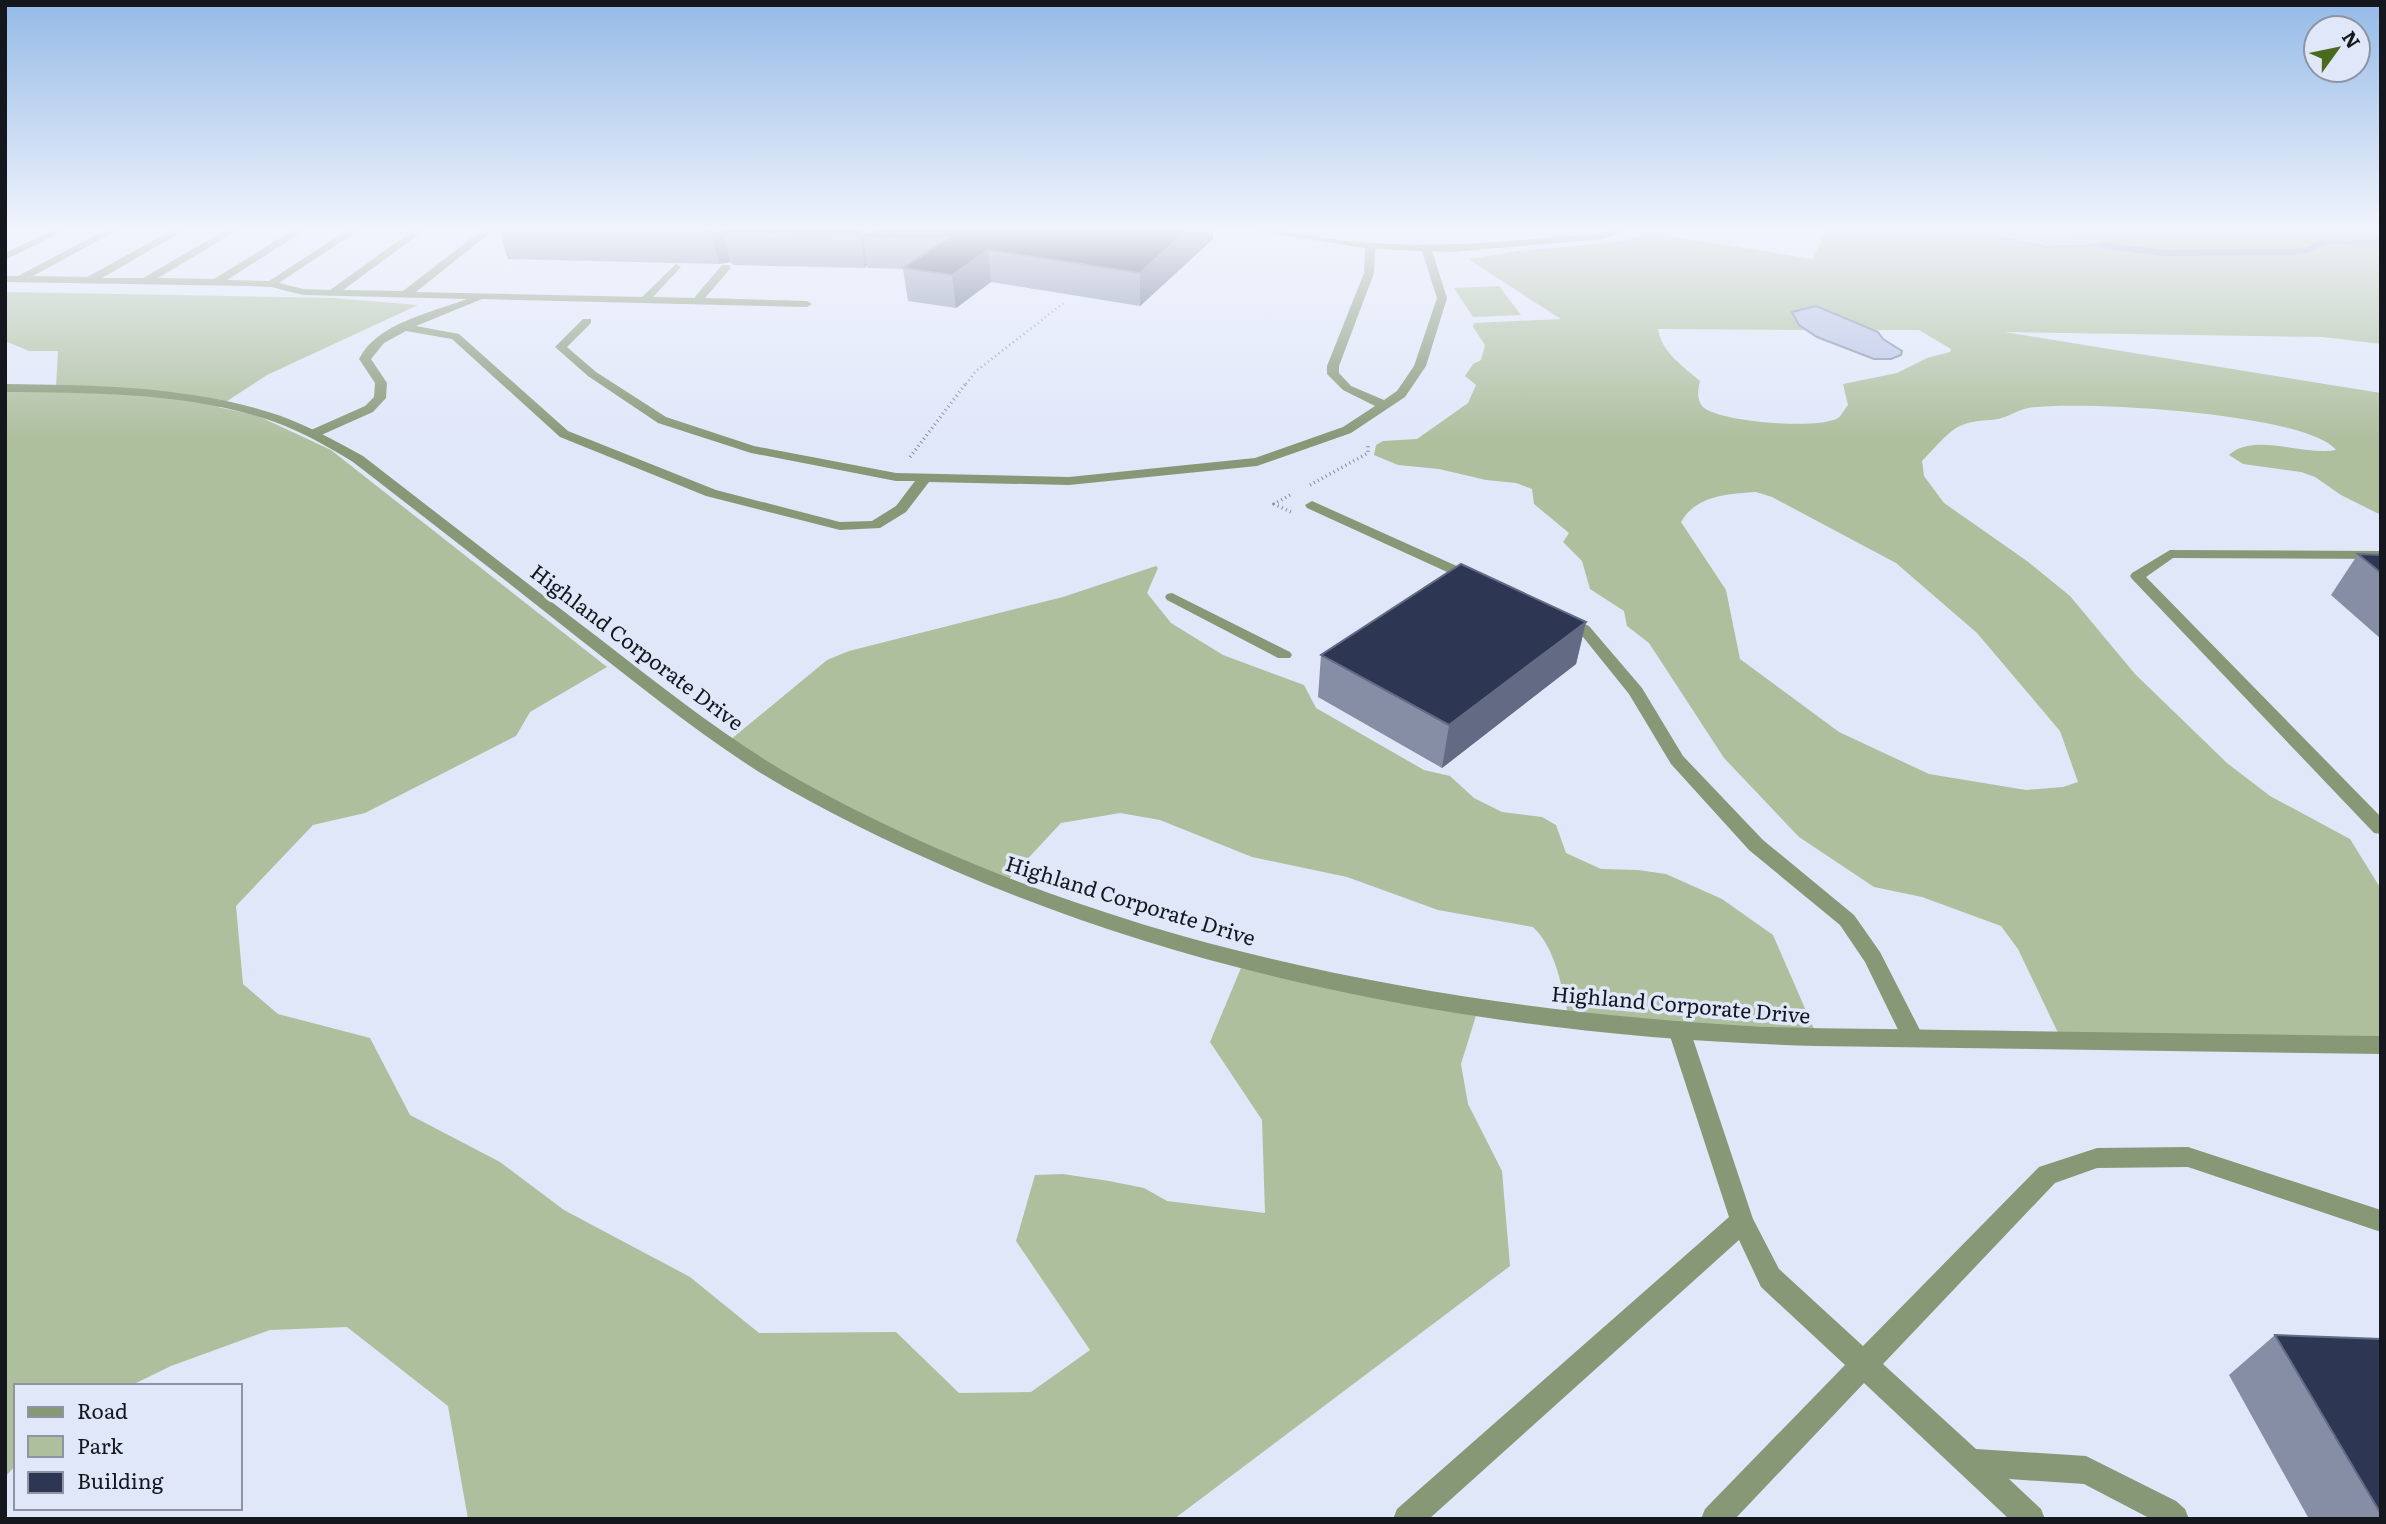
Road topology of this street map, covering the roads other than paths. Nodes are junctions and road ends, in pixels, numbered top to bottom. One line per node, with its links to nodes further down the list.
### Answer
1 (479, 298): 9 (street)
2 (598, 298): 5 (street)
3 (1359, 298): 11 (street)
4 (1442, 298): 11 (street)
5 (646, 299): 6 (street)
6 (698, 300): 7 (street)
7 (807, 304)
8 (587, 321): 13 (street)
9 (406, 328): 12 (street); 13 (street)
10 (5, 388): 12 (street, Highland Corporate Drive)
11 (1384, 405): 13 (street)
12 (315, 433): 21 (street, Highland Corporate Drive)
13 (925, 480)
14 (1312, 505): 16 (street)
15 (2381, 555): 20 (street)
16 (1489, 586)
17 (1172, 597): 19 (street)
18 (1549, 613): 22 (street)
19 (1284, 655)
20 (2381, 828)
21 (1679, 1030): 22 (street, Highland Corporate Drive); 24 (street)
22 (1913, 1038): 23 (street, Highland Corporate Drive)
23 (2381, 1045)
24 (1742, 1221): 26 (street); 28 (street)
25 (2381, 1221): 26 (street)
26 (1863, 1363): 27 (street); 29 (street)
27 (1971, 1463): 30 (street); 31 (street)
28 (1406, 1519)
29 (1715, 1519)
30 (2031, 1519)
31 (2175, 1519)

